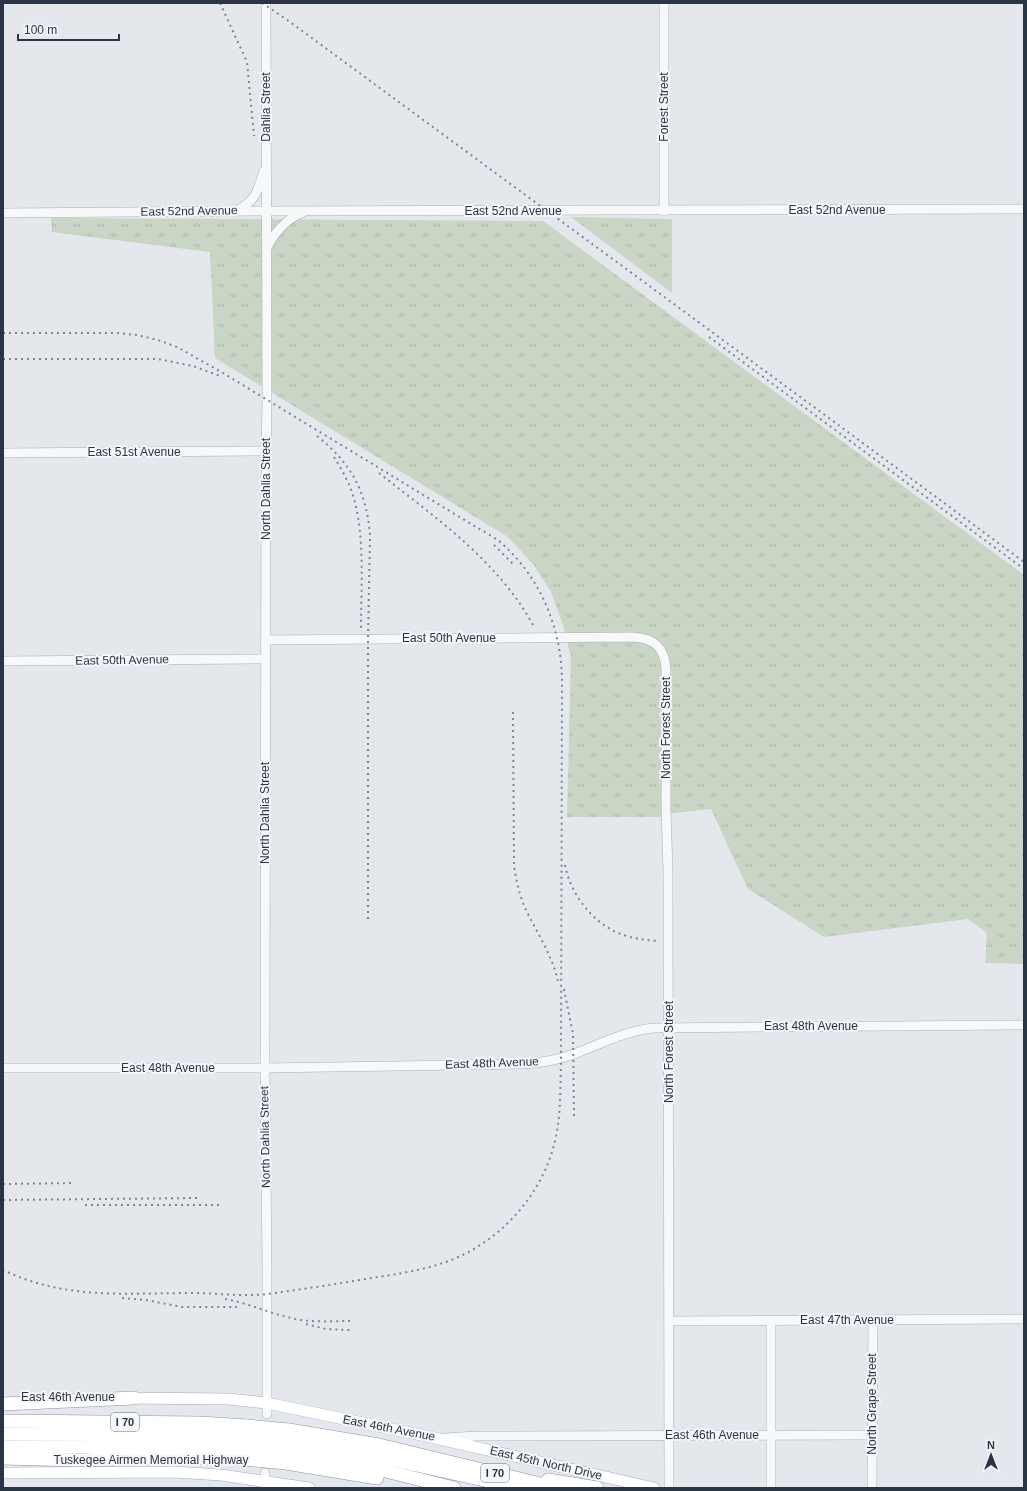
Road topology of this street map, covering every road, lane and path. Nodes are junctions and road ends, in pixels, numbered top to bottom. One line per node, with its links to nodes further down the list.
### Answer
1 (266, 3): 3 (street, Dahlia Street)
2 (664, 3): 8 (street, Forest Street)
3 (266, 157): 5 (street); 6 (street, Dahlia Street)
4 (1024, 210): 8 (street, East 52nd Avenue)
5 (238, 211): 6 (street, East 52nd Avenue); 9 (street, East 52nd Avenue)
6 (266, 211): 7 (street, East 52nd Avenue); 10 (street, North Dahlia Street)
7 (313, 211): 8 (street, East 52nd Avenue); 10 (street)
8 (664, 211)
9 (3, 213)
10 (266, 249): 11 (street, North Dahlia Street)
11 (266, 451): 12 (street, East 51st Avenue); 14 (street, North Dahlia Street)
12 (3, 453)
13 (632, 637): 14 (street, East 50th Avenue); 18 (street, North Forest Street)
14 (265, 640): 15 (street, North Dahlia Street)
15 (265, 659): 16 (street, East 50th Avenue); 20 (street, North Dahlia Street)
16 (3, 661)
17 (1024, 1025): 18 (street, East 48th Avenue)
18 (669, 1027): 20 (street, East 48th Avenue); 23 (street, North Forest Street)
19 (3, 1068): 20 (street, East 48th Avenue)
20 (265, 1068): 28 (street, North Dahlia Street)
21 (1024, 1319): 22 (street, East 47th Avenue)
22 (872, 1320): 24 (street, East 47th Avenue); 31 (street, North Grape Street)
23 (669, 1321): 24 (street, East 47th Avenue); 32 (street, North Forest Street)
24 (771, 1321): 33 (street)
25 (3, 1398): 26 (main road, East 46th Avenue)
26 (134, 1398): 27 (highway); 28 (main road, East 46th Avenue)
27 (3, 1404)
28 (267, 1409): 34 (main road, East 46th Avenue)
29 (3, 1422): 35 (highway, Tuskegee Airmen Memorial Highway / I 70)
30 (3, 1434): 35 (highway)
31 (872, 1434): 33 (street, East 46th Avenue); 51 (street, North Grape Street)
32 (670, 1435): 33 (street, East 46th Avenue); 34 (street, East 46th Avenue); 49 (street, North Forest Street)
33 (771, 1435): 50 (street)
34 (439, 1439): 48 (main road, East 45th North Drive)
35 (246, 1442): 36 (highway, Tuskegee Airmen Memorial Highway / I 70, bridge); 36 (highway, Tuskegee Airmen Memorial Highway / I 70, bridge); 37 (highway); 39 (highway, Tuskegee Airmen Memorial Highway / I 70)
36 (288, 1446): 38 (highway, Tuskegee Airmen Memorial Highway / I 70); 43 (highway, Tuskegee Airmen Memorial Highway / I 70); 44 (highway); 45 (highway)
37 (3, 1447)
38 (432, 1457): 46 (highway, Tuskegee Airmen Memorial Highway / I 70); 47 (highway)
39 (3, 1458)
40 (3, 1473): 41 (main road)
41 (265, 1481): 42 (main road)
42 (309, 1488)
43 (416, 1488)
44 (454, 1488)
45 (520, 1488)
46 (557, 1488)
47 (597, 1488)
48 (654, 1488)
49 (669, 1488)
50 (771, 1488)
51 (872, 1488)

